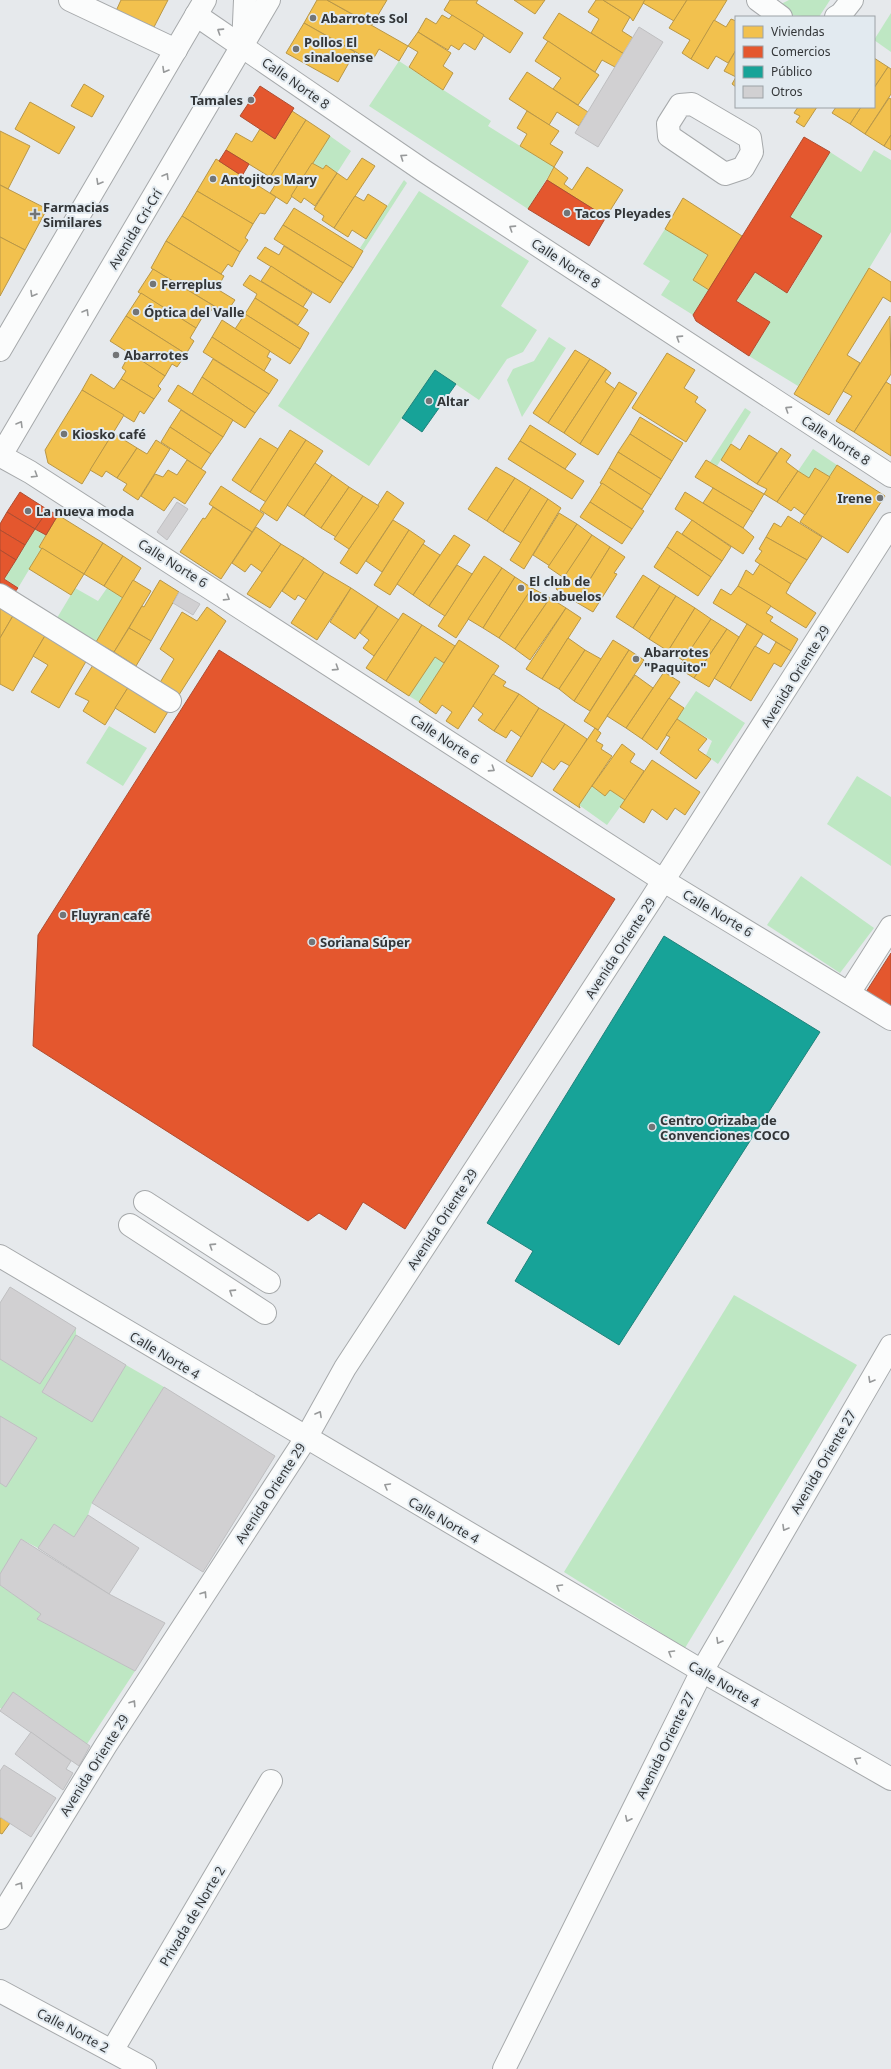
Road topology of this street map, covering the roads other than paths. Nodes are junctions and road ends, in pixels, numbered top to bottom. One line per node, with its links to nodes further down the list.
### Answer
1 (70, 0): 10 (street)
2 (244, 0): 9 (street)
3 (269, 0): 9 (street, Avenida Cri-Crí)
4 (758, 0): 7 (street)
5 (852, 0): 8 (street)
6 (201, 8): 9 (street, Calle Norte 8, one-way to 6); 10 (street)
7 (780, 16)
8 (838, 16)
9 (243, 46): 12 (street, Avenida Cri-Crí, one-way to 9); 13 (street, Calle Norte 8, one-way to 9)
10 (176, 50): 11 (street, one-way to 11)
11 (0, 350)
12 (0, 456): 17 (street, Calle Norte 6, one-way to 17)
13 (891, 476)
14 (891, 524): 17 (street, Avenida Oriente 29)
15 (0, 595): 16 (street)
16 (170, 700)
17 (664, 881): 19 (street, Calle Norte 6); 27 (street, Avenida Oriente 29, one-way to 17)
18 (891, 927): 19 (street)
19 (849, 993): 20 (street, Calle Norte 6)
20 (891, 1019)
21 (145, 1202): 24 (street, one-way to 21)
22 (130, 1225): 25 (street, one-way to 22)
23 (0, 1256): 27 (street, Calle Norte 4)
24 (269, 1282)
25 (265, 1313)
26 (891, 1346): 28 (street, Avenida Oriente 27, one-way to 28)
27 (306, 1438): 28 (street, Calle Norte 4, one-way to 27); 31 (street, Avenida Oriente 29, one-way to 27)
28 (702, 1671): 29 (street, Calle Norte 4, one-way to 28); 35 (street, Avenida Oriente 27, one-way to 35)
29 (891, 1779)
30 (272, 1781): 33 (street, Privada de Norte 2)
31 (0, 1918)
32 (0, 1991): 33 (street, Calle Norte 2)
33 (112, 2050): 34 (street, Calle Norte 2)
34 (145, 2069)
35 (504, 2069)

